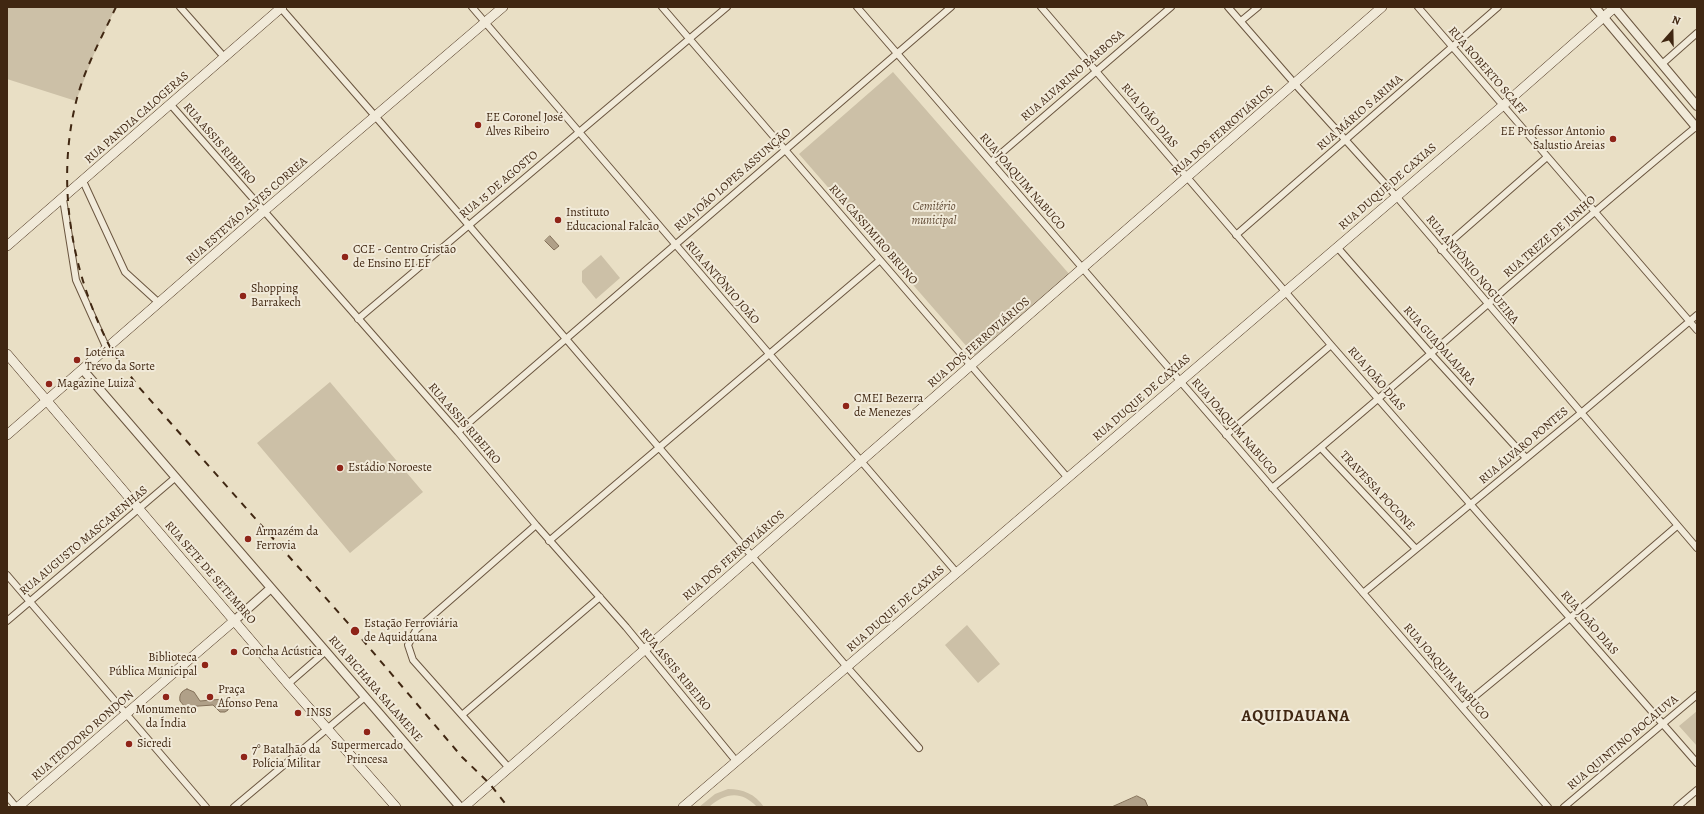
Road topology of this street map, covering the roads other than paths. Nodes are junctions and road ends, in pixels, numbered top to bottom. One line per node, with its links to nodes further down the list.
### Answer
1 (180, 7): 25 (street)
2 (281, 7): 25 (main road, RUA PANDIA CALOGERAS); 32 (street)
3 (472, 7): 20 (street, RUA ANTÔNIO JOÃO)
4 (503, 7): 20 (main road, RUA ESTEVÃO ALVES CORREA)
5 (662, 7): 22 (street, RUA CASSIMIRO BRUNO)
6 (727, 7): 22 (street, RUA 15 DE AGOSTO)
7 (857, 7): 24 (street, RUA JOAQUIM NABUCO)
8 (951, 7): 24 (street, RUA JOÃO LOPES ASSUNÇÃO)
9 (1041, 7): 27 (street, RUA JOÃO DIAS)
10 (1171, 7): 27 (street, RUA ALVARINO BARBOSA)
11 (1228, 7): 19 (street, RUA ANTÔNIO NOGUEIRA)
12 (1258, 7): 19 (street)
13 (1382, 7): 28 (main road, RUA DOS FERROVIÁRIOS)
14 (1418, 7): 23 (street, RUA ROBERTO SCAFF)
15 (1498, 7): 23 (street, RUA MÁRIO S ARIMA)
16 (1595, 7): 18 (street)
17 (1615, 7): 18 (main road, RUA DUQUE DE CAXIAS); 26 (street)
18 (1603, 17): 30 (main road, RUA DUQUE DE CAXIAS); 33 (street)
19 (1241, 21): 28 (street, RUA ANTÔNIO NOGUEIRA)
20 (485, 22): 32 (main road, RUA ESTEVÃO ALVES CORREA); 34 (street, RUA ANTÔNIO JOÃO)
21 (1697, 33): 26 (street)
22 (690, 39): 34 (street, RUA 15 DE AGOSTO); 36 (street, RUA CASSIMIRO BRUNO)
23 (1452, 47): 30 (street, RUA ROBERTO SCAFF); 35 (street, RUA MÁRIO S ARIMA)
24 (897, 54): 36 (street, RUA JOÃO LOPES ASSUNÇÃO); 38 (street, RUA JOAQUIM NABUCO)
25 (225, 58): 29 (main road, RUA PANDIA CALOGERAS)
26 (1662, 64): 31 (street)
27 (1096, 70): 38 (street, RUA ALVARINO BARBOSA); 39 (street, RUA JOÃO DIAS)
28 (1295, 84): 35 (street, RUA ANTÔNIO NOGUEIRA); 39 (main road, RUA DOS FERROVIÁRIOS)
29 (171, 105): 40 (main road, RUA PANDIA CALOGERAS); 43 (street, RUA ASSIS RIBEIRO)
30 (1502, 105): 37 (street, RUA ROBERTO SCAFF); 41 (main road, RUA DUQUE DE CAXIAS)
31 (1697, 106)
32 (375, 116): 43 (main road, RUA ESTEVÃO ALVES CORREA); 45 (street)
33 (1697, 127): 44 (street, RUA TREZE DE JUNHO)
34 (579, 132): 45 (street, RUA 15 DE AGOSTO); 47 (street, RUA ANTÔNIO JOÃO)
35 (1345, 140): 41 (street, RUA ANTÔNIO NOGUEIRA); 46 (street, RUA MÁRIO S ARIMA)
36 (785, 150): 47 (street, RUA JOÃO LOPES ASSUNÇÃO); 51 (street, RUA CASSIMIRO BRUNO)
37 (1547, 157): 44 (street, RUA ROBERTO SCAFF); 50 (street)
38 (991, 162): 52 (street, RUA JOAQUIM NABUCO)
39 (1187, 178): 46 (street, RUA JOÃO DIAS); 52 (main road, RUA DOS FERROVIÁRIOS)
40 (83, 181): 42 (main road, RUA PANDIA CALOGERAS); 54 (street)
41 (1396, 196): 49 (main road, RUA DUQUE DE CAXIAS); 50 (street, RUA ANTÔNIO NOGUEIRA)
42 (63, 199): 48 (main road, RUA PANDIA CALOGERAS); 62 (street)
43 (264, 211): 54 (main road, RUA ESTEVÃO ALVES CORREA); 57 (street, RUA ASSIS RIBEIRO)
44 (1594, 212): 55 (street, RUA TREZE DE JUNHO); 58 (street, RUA ROBERTO SCAFF)
45 (467, 225): 57 (street, RUA 15 DE AGOSTO); 60 (street)
46 (1236, 235): 53 (street, RUA JOÃO DIAS)
47 (675, 245): 60 (street, RUA JOÃO LOPES ASSUNÇÃO); 64 (street, RUA ANTÔNIO JOÃO)
48 (7, 246)
49 (1337, 247): 53 (main road, RUA DUQUE DE CAXIAS); 65 (street, RUA GUADALAJARA)
50 (1441, 250): 55 (street, RUA ANTÔNIO NOGUEIRA)
51 (880, 260): 64 (street); 66 (street, RUA CASSIMIRO BRUNO)
52 (1083, 269): 66 (main road, RUA DOS FERROVIÁRIOS); 68 (street, RUA JOAQUIM NABUCO)
53 (1285, 292): 61 (street, RUA JOÃO DIAS); 68 (main road, RUA DUQUE DE CAXIAS)
54 (159, 303): 62 (main road, RUA ESTEVÃO ALVES CORREA)
55 (1488, 305): 65 (street, RUA TREZE DE JUNHO); 71 (street, RUA ANTÔNIO NOGUEIRA)
56 (1697, 315): 58 (street, RUA ÁLVARO PONTES)
57 (358, 319): 72 (street, RUA ASSIS RIBEIRO)
58 (1689, 321): 59 (street, RUA ROBERTO SCAFF); 71 (street, RUA ÁLVARO PONTES)
59 (1697, 330)
60 (566, 338): 72 (street, RUA JOÃO LOPES ASSUNÇÃO); 75 (street)
61 (1331, 345): 69 (street, RUA JOÃO DIAS); 73 (street)
62 (107, 349): 67 (main road, RUA ESTEVÃO ALVES CORREA)
63 (7, 354): 70 (main road, RUA SETE DE SETEMBRO)
64 (769, 354): 75 (street); 78 (street, RUA ANTÔNIO JOÃO)
65 (1430, 354): 69 (street, RUA TREZE DE JUNHO); 77 (street, RUA GUADALAJARA)
66 (971, 366): 78 (main road, RUA DOS FERROVIÁRIOS); 80 (street, RUA CASSIMIRO BRUNO)
67 (83, 370): 70 (main road, RUA ESTEVÃO ALVES CORREA); 79 (street, RUA BICHARA SALAMENE)
68 (1180, 381): 73 (street, RUA JOAQUIM NABUCO); 80 (main road, RUA DUQUE DE CAXIAS)
69 (1378, 399): 76 (street, RUA TREZE DE JUNHO); 82 (street, RUA JOÃO DIAS)
70 (47, 402): 74 (main road, RUA ESTEVÃO ALVES CORREA); 83 (main road, RUA SETE DE SETEMBRO)
71 (1581, 413): 77 (street, RUA ÁLVARO PONTES); 85 (street, RUA ANTÔNIO NOGUEIRA)
72 (458, 432): 84 (street, RUA ASSIS RIBEIRO)
73 (1226, 434): 81 (street, RUA JOAQUIM NABUCO)
74 (7, 435)
75 (659, 447): 86 (street); 89 (street)
76 (1321, 448): 81 (street, RUA TREZE DE JUNHO); 88 (street, TRAVESSA POCONE)
77 (1526, 458): 82 (street, RUA ÁLVARO PONTES)
78 (861, 462): 89 (main road, RUA DOS FERROVIÁRIOS); 90 (street, RUA ANTÔNIO JOÃO)
79 (176, 477): 83 (street, RUA AUGUSTO MASCARENHAS); 92 (street, RUA BICHARA SALAMENE)
80 (1067, 477): 90 (main road, RUA DUQUE DE CAXIAS)
81 (1272, 488): 93 (street, RUA JOAQUIM NABUCO)
82 (1470, 505): 88 (street, RUA ÁLVARO PONTES); 96 (street, RUA JOÃO DIAS)
83 (139, 509): 95 (street, RUA AUGUSTO MASCARENHAS); 97 (main road, RUA SETE DE SETEMBRO)
84 (536, 525): 86 (street, RUA ASSIS RIBEIRO); 107 (street)
85 (1677, 526): 87 (street, RUA ANTÔNIO NOGUEIRA); 96 (street)
86 (549, 541): 94 (street, RUA ASSIS RIBEIRO)
87 (1697, 548)
88 (1416, 549): 93 (street, RUA ÁLVARO PONTES)
89 (752, 556): 99 (main road, RUA DOS FERROVIÁRIOS); 101 (street)
90 (957, 573): 101 (main road, RUA DUQUE DE CAXIAS)
91 (7, 575): 95 (street)
92 (271, 588): 97 (street, RUA TEODORO RONDON); 100 (street, RUA BICHARA SALAMENE)
93 (1363, 593): 105 (street, RUA JOAQUIM NABUCO)
94 (600, 597): 99 (street, RUA ASSIS RIBEIRO); 107 (street)
95 (30, 601): 98 (street, RUA AUGUSTO MASCARENHAS); 106 (street)
96 (1570, 618): 105 (street); 108 (street, RUA JOÃO DIAS)
97 (235, 620): 102 (main road, RUA SETE DE SETEMBRO); 106 (main road, RUA TEODORO RONDON)
98 (7, 621)
99 (644, 650): 111 (street, RUA ASSIS RIBEIRO); 113 (main road, RUA DOS FERROVIÁRIOS)
100 (326, 651): 102 (street); 104 (street, RUA BICHARA SALAMENE)
101 (847, 667): 110 (street); 111 (main road, RUA DUQUE DE CAXIAS)
102 (288, 684): 109 (main road, RUA SETE DE SETEMBRO)
103 (1697, 695): 108 (street, RUA QUINTINO BOCAIUVA)
104 (365, 696): 109 (street); 120 (street, RUA BICHARA SALAMENE)
105 (1462, 707): 123 (street, RUA JOAQUIM NABUCO)
106 (126, 714): 116 (main road, RUA TEODORO RONDON); 117 (street)
107 (462, 715): 113 (street)
108 (1663, 724): 112 (street, RUA JOÃO DIAS); 124 (street, RUA QUINTINO BOCAIUVA)
109 (327, 728): 118 (street); 119 (main road, RUA SETE DE SETEMBRO)
110 (919, 748)
111 (736, 761): 122 (main road, RUA DUQUE DE CAXIAS)
112 (1697, 763)
113 (509, 768): 121 (main road, RUA DOS FERROVIÁRIOS)
114 (1697, 790): 125 (street)
115 (7, 796): 116 (street)
116 (17, 807)
117 (206, 807)
118 (234, 807)
119 (396, 807)
120 (460, 807)
121 (464, 807)
122 (683, 807)
123 (1548, 807)
124 (1564, 807)
125 (1677, 807)

